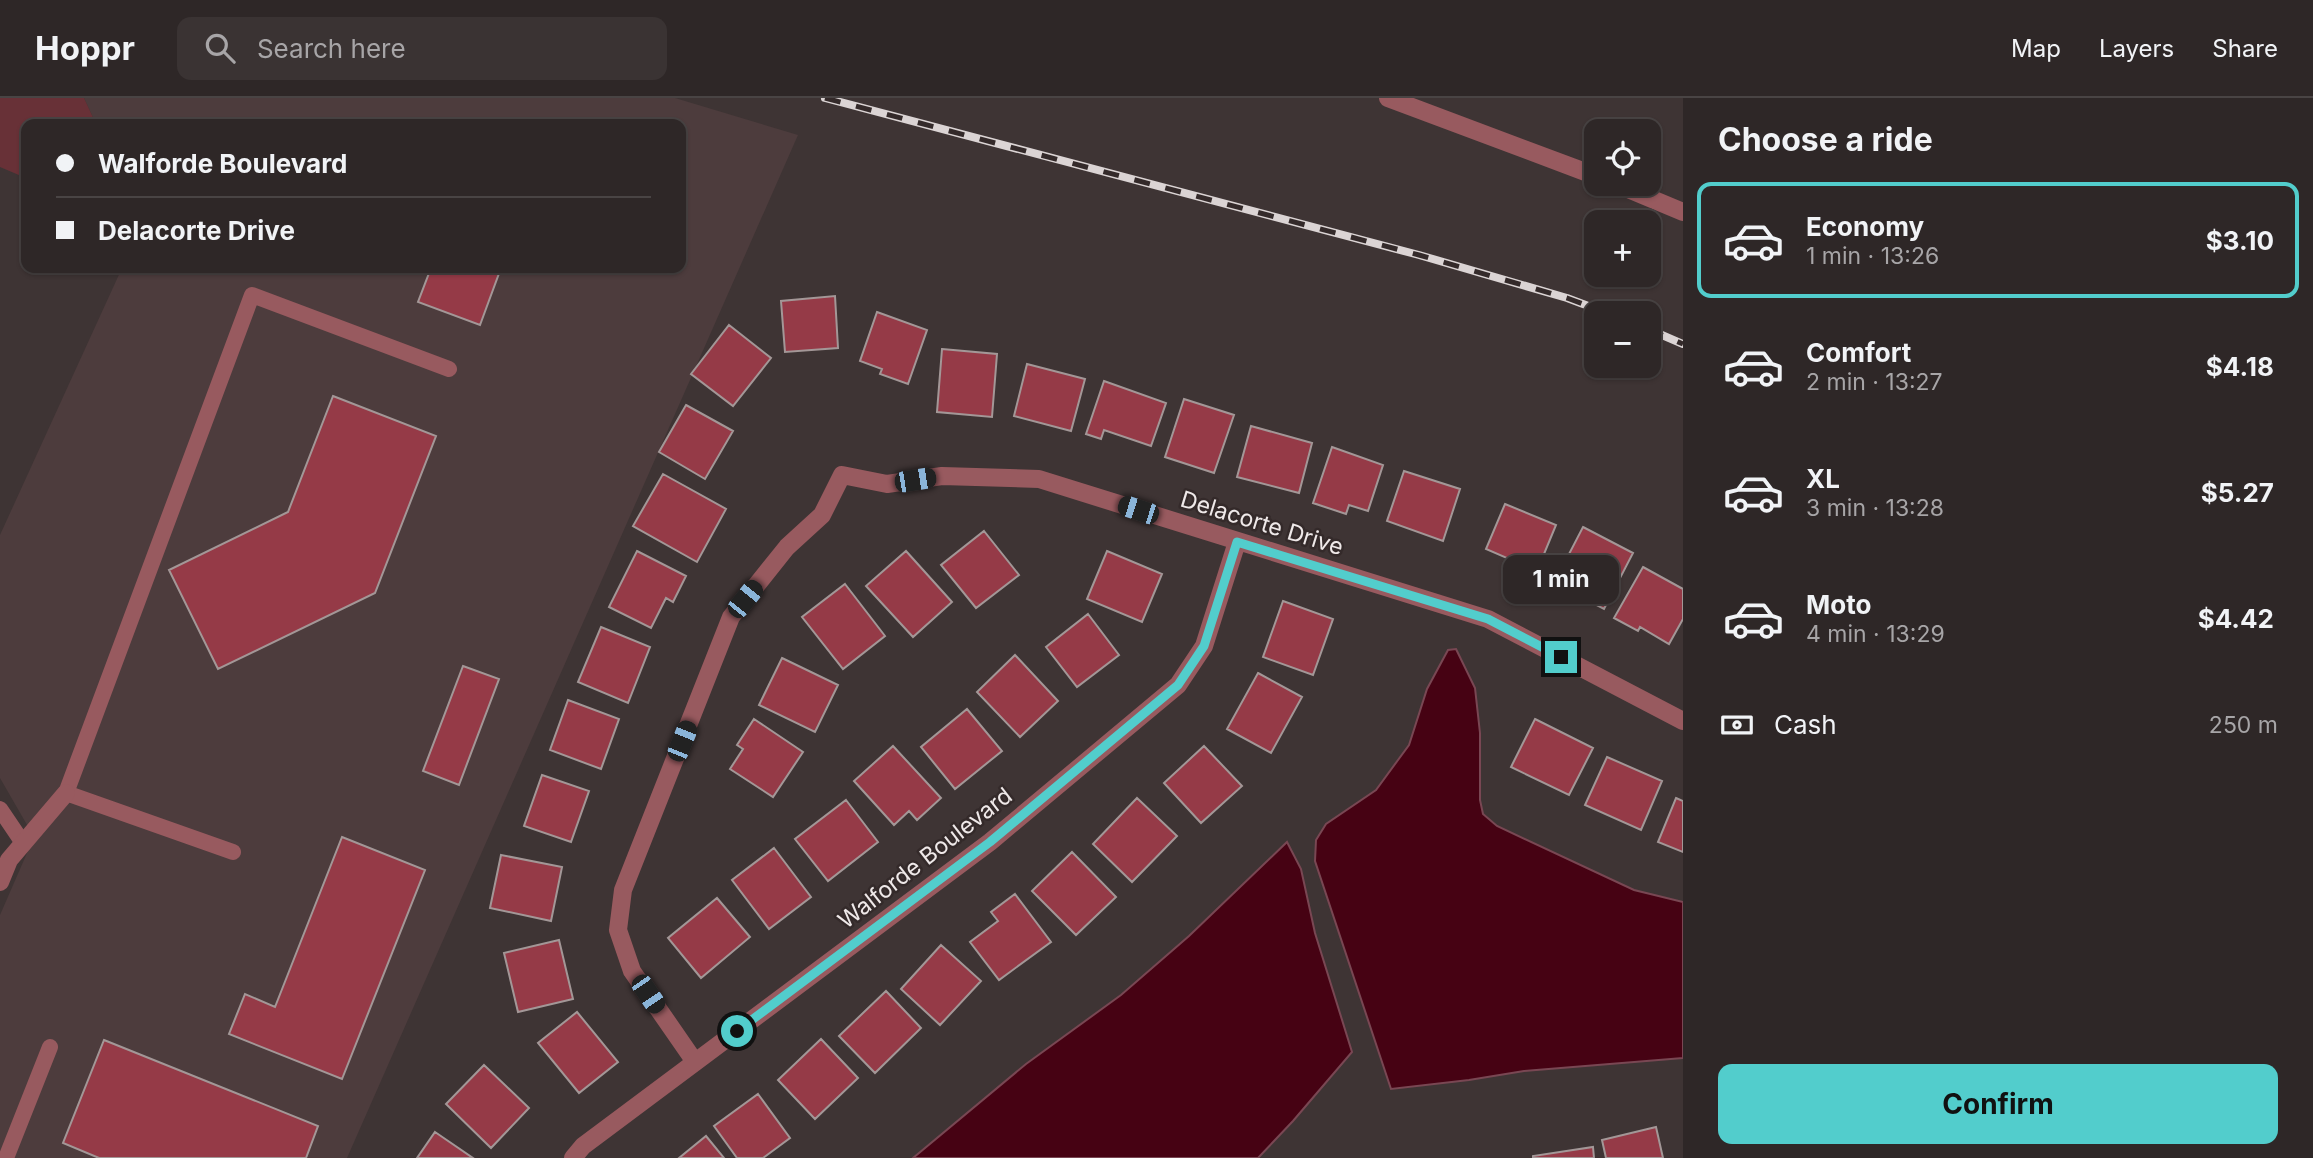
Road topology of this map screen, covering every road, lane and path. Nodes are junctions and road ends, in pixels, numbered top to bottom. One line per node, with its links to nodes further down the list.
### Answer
1 (1388, 98): 2 (street)
2 (1584, 172)
3 (1645, 196): 4 (street)
4 (1683, 212)
5 (449, 369): 8 (lane)
6 (1237, 542): 7 (street, Delacorte Drive); 14 (street, Walforde Boulevard); 14 (street, Delacorte Drive)
7 (1683, 721)
8 (66, 793): 10 (street); 11 (lane)
9 (0, 809): 10 (lane)
10 (23, 843): 12 (street)
11 (233, 852)
12 (0, 882)
13 (50, 1047): 15 (lane)
14 (695, 1062): 16 (street, Walforde Boulevard)
15 (6, 1158)
16 (573, 1158)

